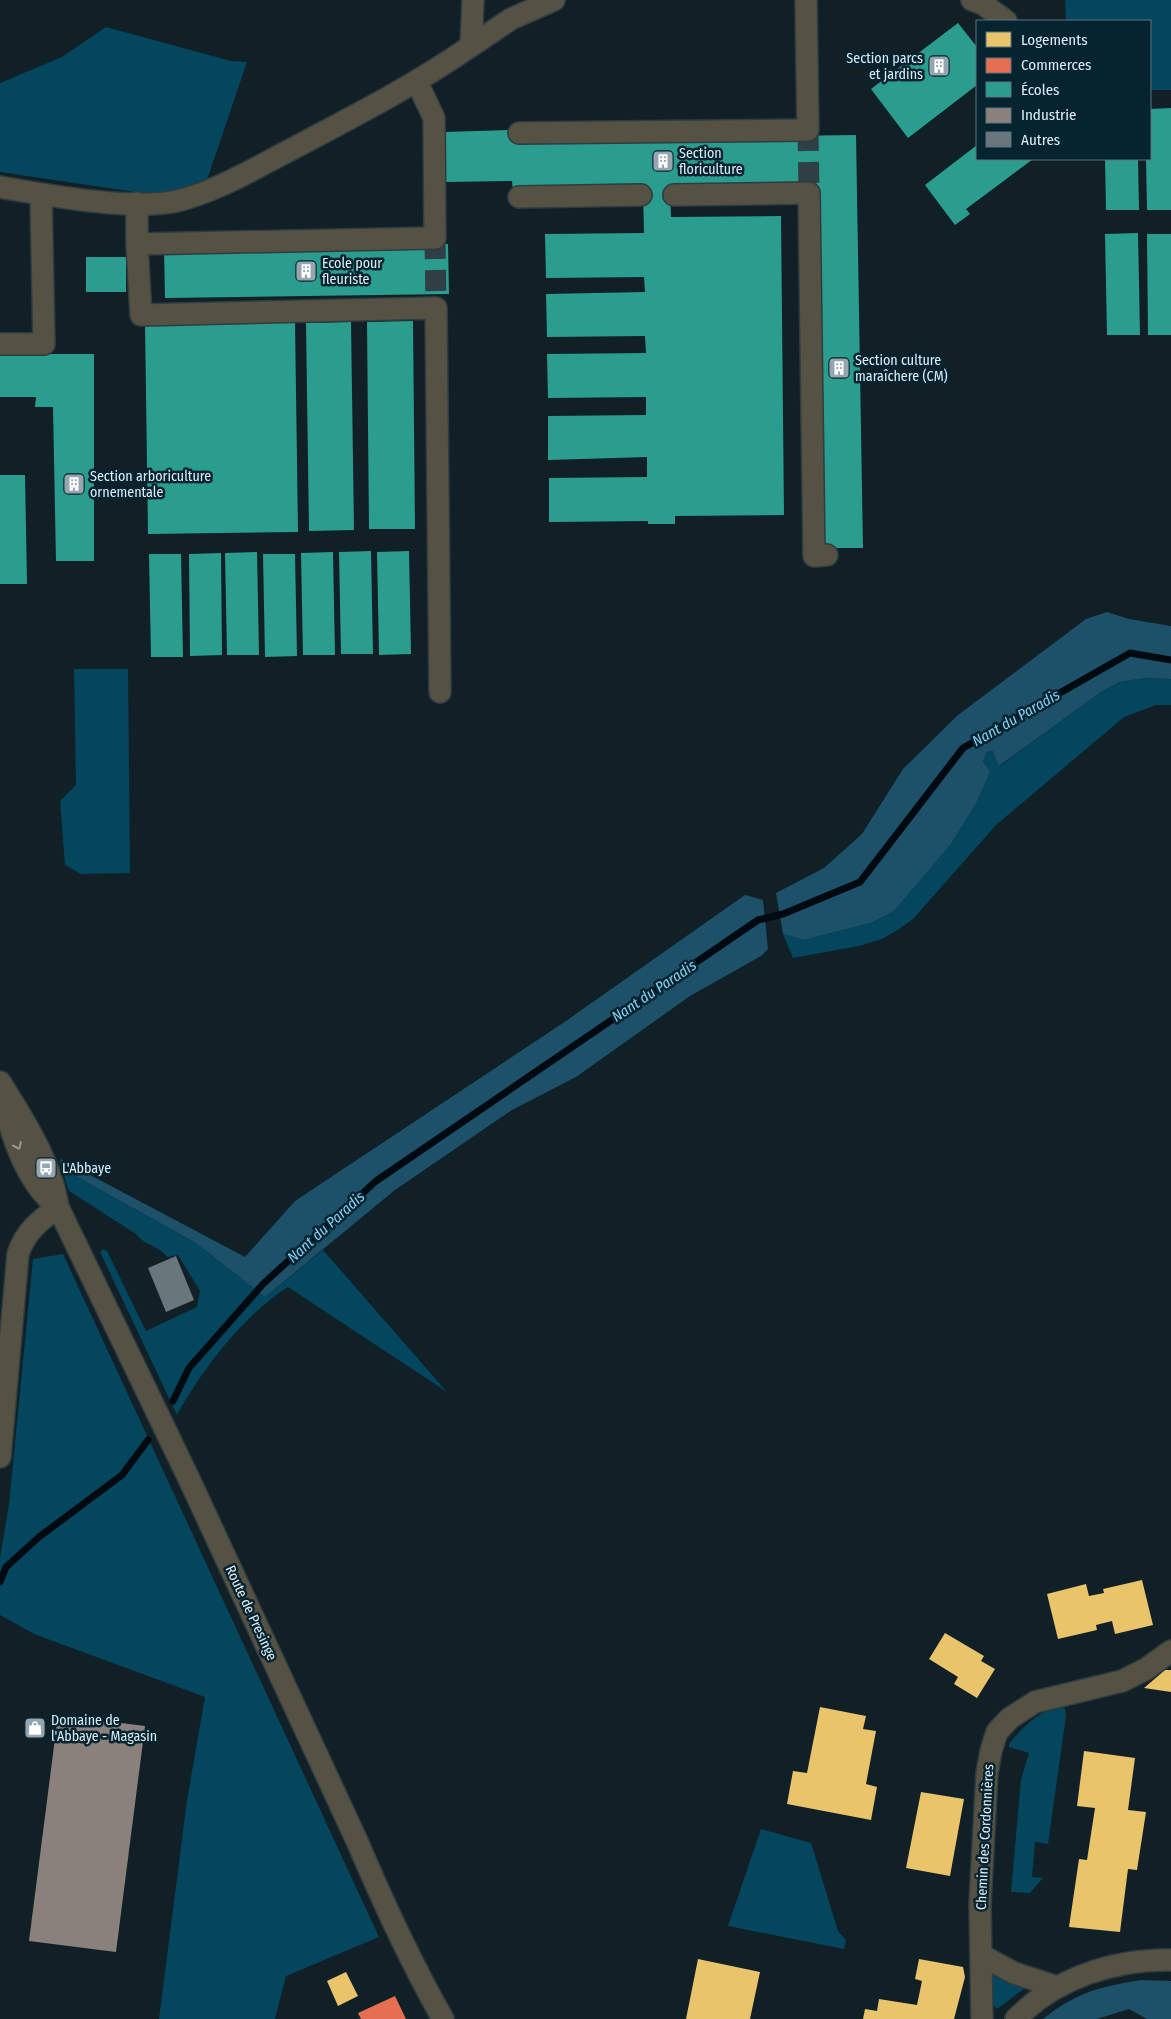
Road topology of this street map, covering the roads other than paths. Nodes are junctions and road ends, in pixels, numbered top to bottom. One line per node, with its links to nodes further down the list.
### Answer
1 (473, 0): 6 (street)
2 (806, 0): 8 (street)
3 (972, 0): 5 (street)
4 (542, 2): 6 (street)
5 (1005, 20)
6 (471, 46): 7 (street)
7 (417, 82): 14 (street); 15 (street)
8 (519, 134)
9 (0, 187): 10 (street)
10 (41, 194): 14 (street); 16 (street)
11 (674, 195): 17 (street)
12 (641, 196): 13 (street)
13 (519, 197)
14 (137, 203): 15 (street)
15 (137, 244): 18 (street)
16 (0, 344)
17 (827, 556)
18 (440, 692)
19 (0, 1082): 20 (street, Route de Presinge)
20 (58, 1207): 21 (street); 27 (street, Route de Presinge)
21 (7, 1306): 22 (street)
22 (0, 1457)
23 (1171, 1651): 24 (street, Chemin des Cordonnières)
24 (982, 1955): 26 (street); 28 (street, Chemin des Cordonnières)
25 (1171, 1960): 26 (street)
26 (1057, 1987): 29 (street)
27 (442, 2019)
28 (982, 2019)
29 (1016, 2019)

